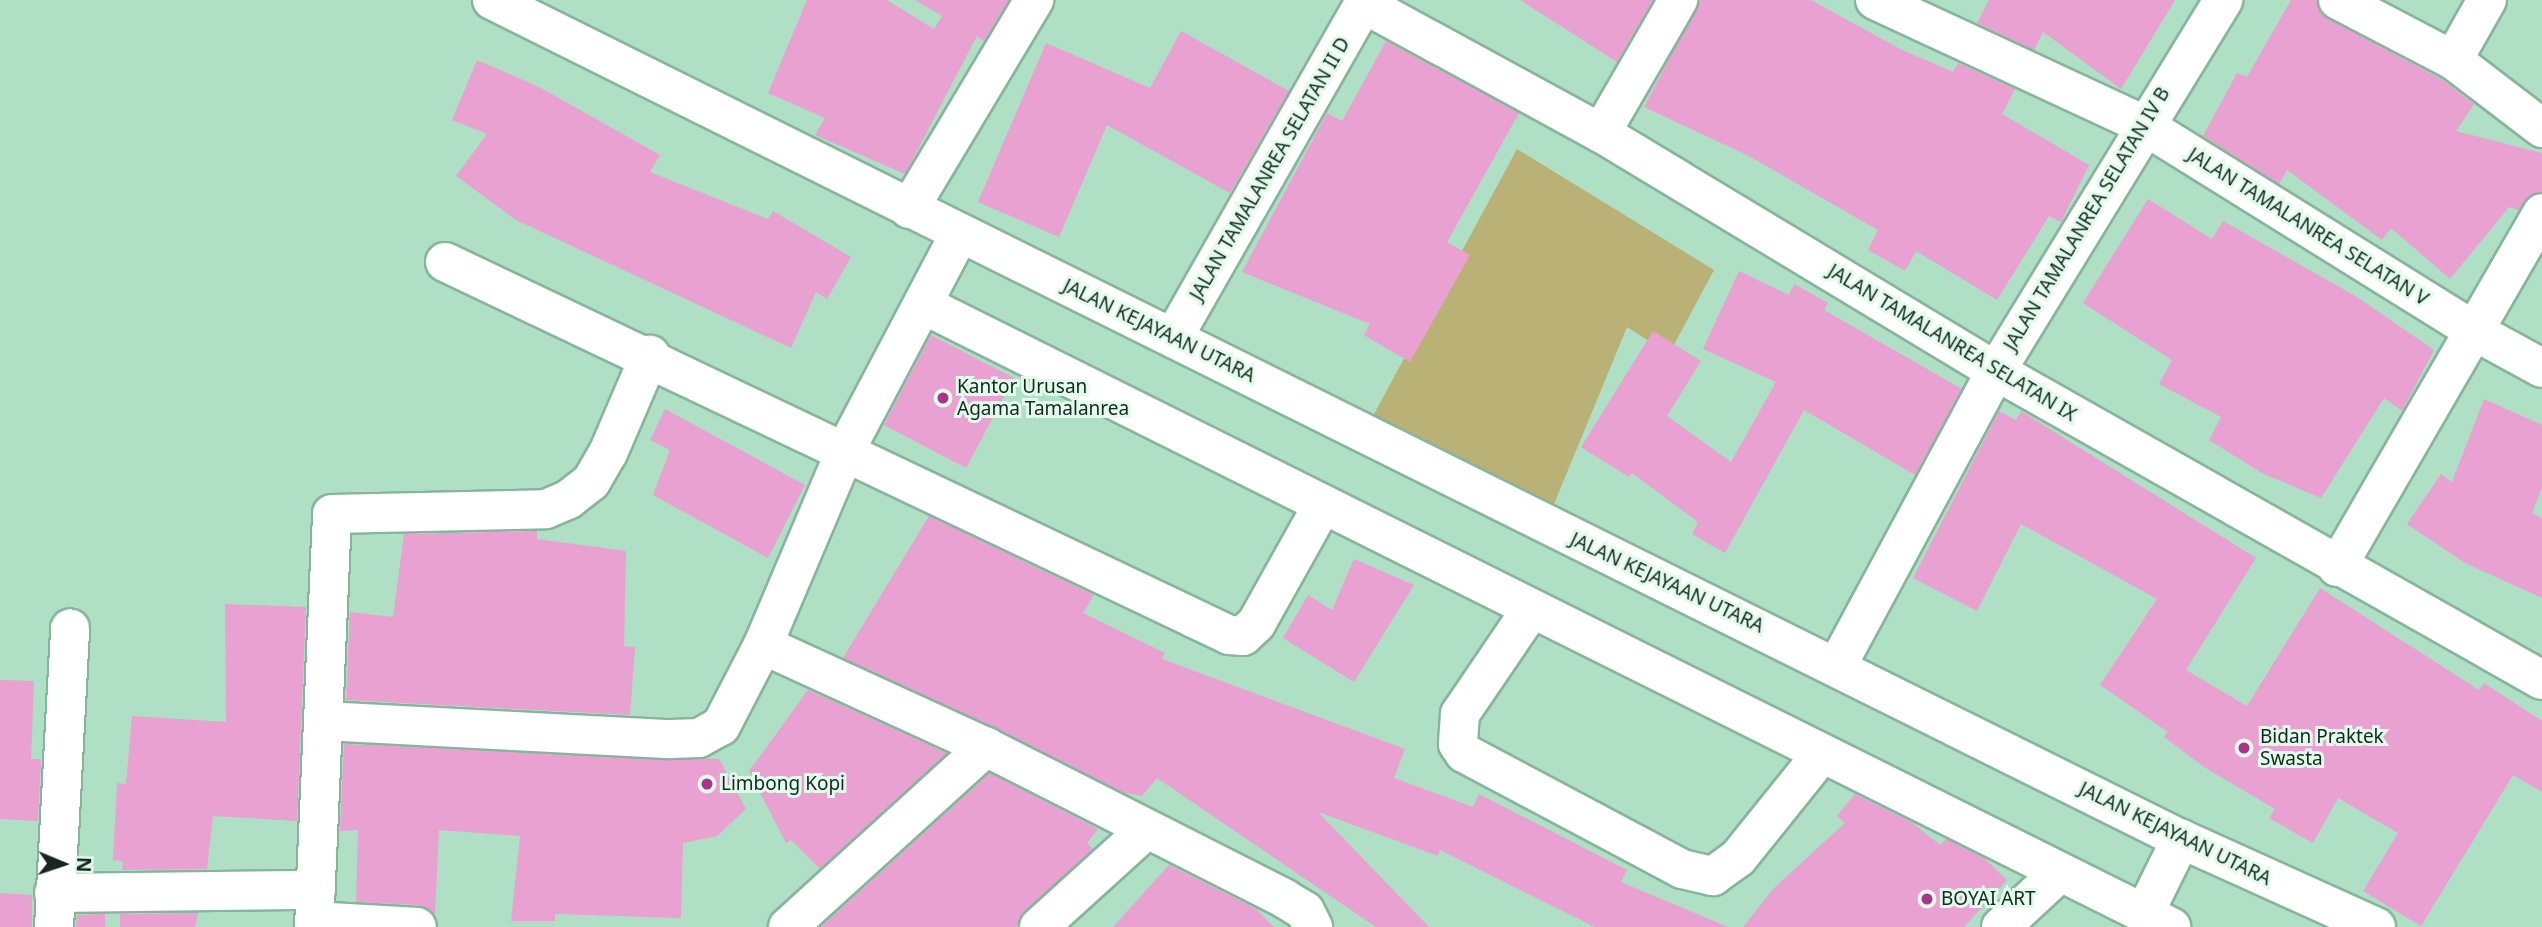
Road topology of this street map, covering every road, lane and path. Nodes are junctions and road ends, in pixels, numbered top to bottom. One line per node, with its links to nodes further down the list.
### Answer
1 (492, 0): 14 (street, JALAN KEJAYAAN UTARA)
2 (1034, 0): 14 (street)
3 (1678, 0): 13 (street)
4 (1875, 0): 9 (street, JALAN TAMALANREA SELATAN V)
5 (2223, 0): 11 (street, JALAN TAMALANREA SELATAN IV B)
6 (2338, 0): 10 (street)
7 (2487, 0): 10 (street)
8 (1365, 2): 13 (street, JALAN TAMALANREA SELATAN IX); 20 (street, JALAN TAMALANREA SELATAN II D)
9 (1934, 14): 11 (street, JALAN TAMALANREA SELATAN V)
10 (2453, 60): 12 (street)
11 (2142, 124): 19 (street, JALAN TAMALANREA SELATAN V); 23 (street, JALAN TAMALANREA SELATAN IV B)
12 (2542, 128)
13 (1601, 133): 23 (street, JALAN TAMALANREA SELATAN IX)
14 (909, 209): 16 (street, JALAN KEJAYAAN UTARA)
15 (2542, 213): 19 (street)
16 (961, 233): 18 (street); 20 (street, JALAN KEJAYAAN UTARA)
17 (445, 262): 21 (street)
18 (924, 305): 24 (street); 25 (street)
19 (2473, 331): 22 (street, JALAN TAMALANREA SELATAN V); 26 (street)
20 (1173, 338): 30 (street, JALAN KEJAYAAN UTARA)
21 (650, 355): 24 (street); 32 (street)
22 (2542, 368)
23 (1996, 371): 26 (street, JALAN TAMALANREA SELATAN IX); 30 (street, JALAN TAMALANREA SELATAN IV B)
24 (846, 449): 25 (street); 29 (street)
25 (1322, 506): 27 (street)
26 (2337, 567): 31 (street, JALAN TAMALANREA SELATAN IX)
27 (1530, 611): 34 (street); 34 (street)
28 (70, 628): 38 (street)
29 (763, 645): 32 (street); 33 (street)
30 (1838, 664): 36 (street, JALAN KEJAYAAN UTARA)
31 (2542, 680)
32 (324, 721): 39 (street)
33 (986, 747): 35 (street); 42 (street)
34 (1820, 755): 37 (street)
35 (1146, 830): 43 (street); 44 (street)
36 (2181, 839): 40 (street); 46 (street, JALAN KEJAYAAN UTARA)
37 (2057, 875): 40 (street); 45 (street)
38 (54, 910): 39 (street)
39 (315, 913): 41 (street)
40 (2158, 921)
41 (417, 927)
42 (788, 927)
43 (1039, 927)
44 (1313, 927)
45 (2001, 927)
46 (2376, 927)

